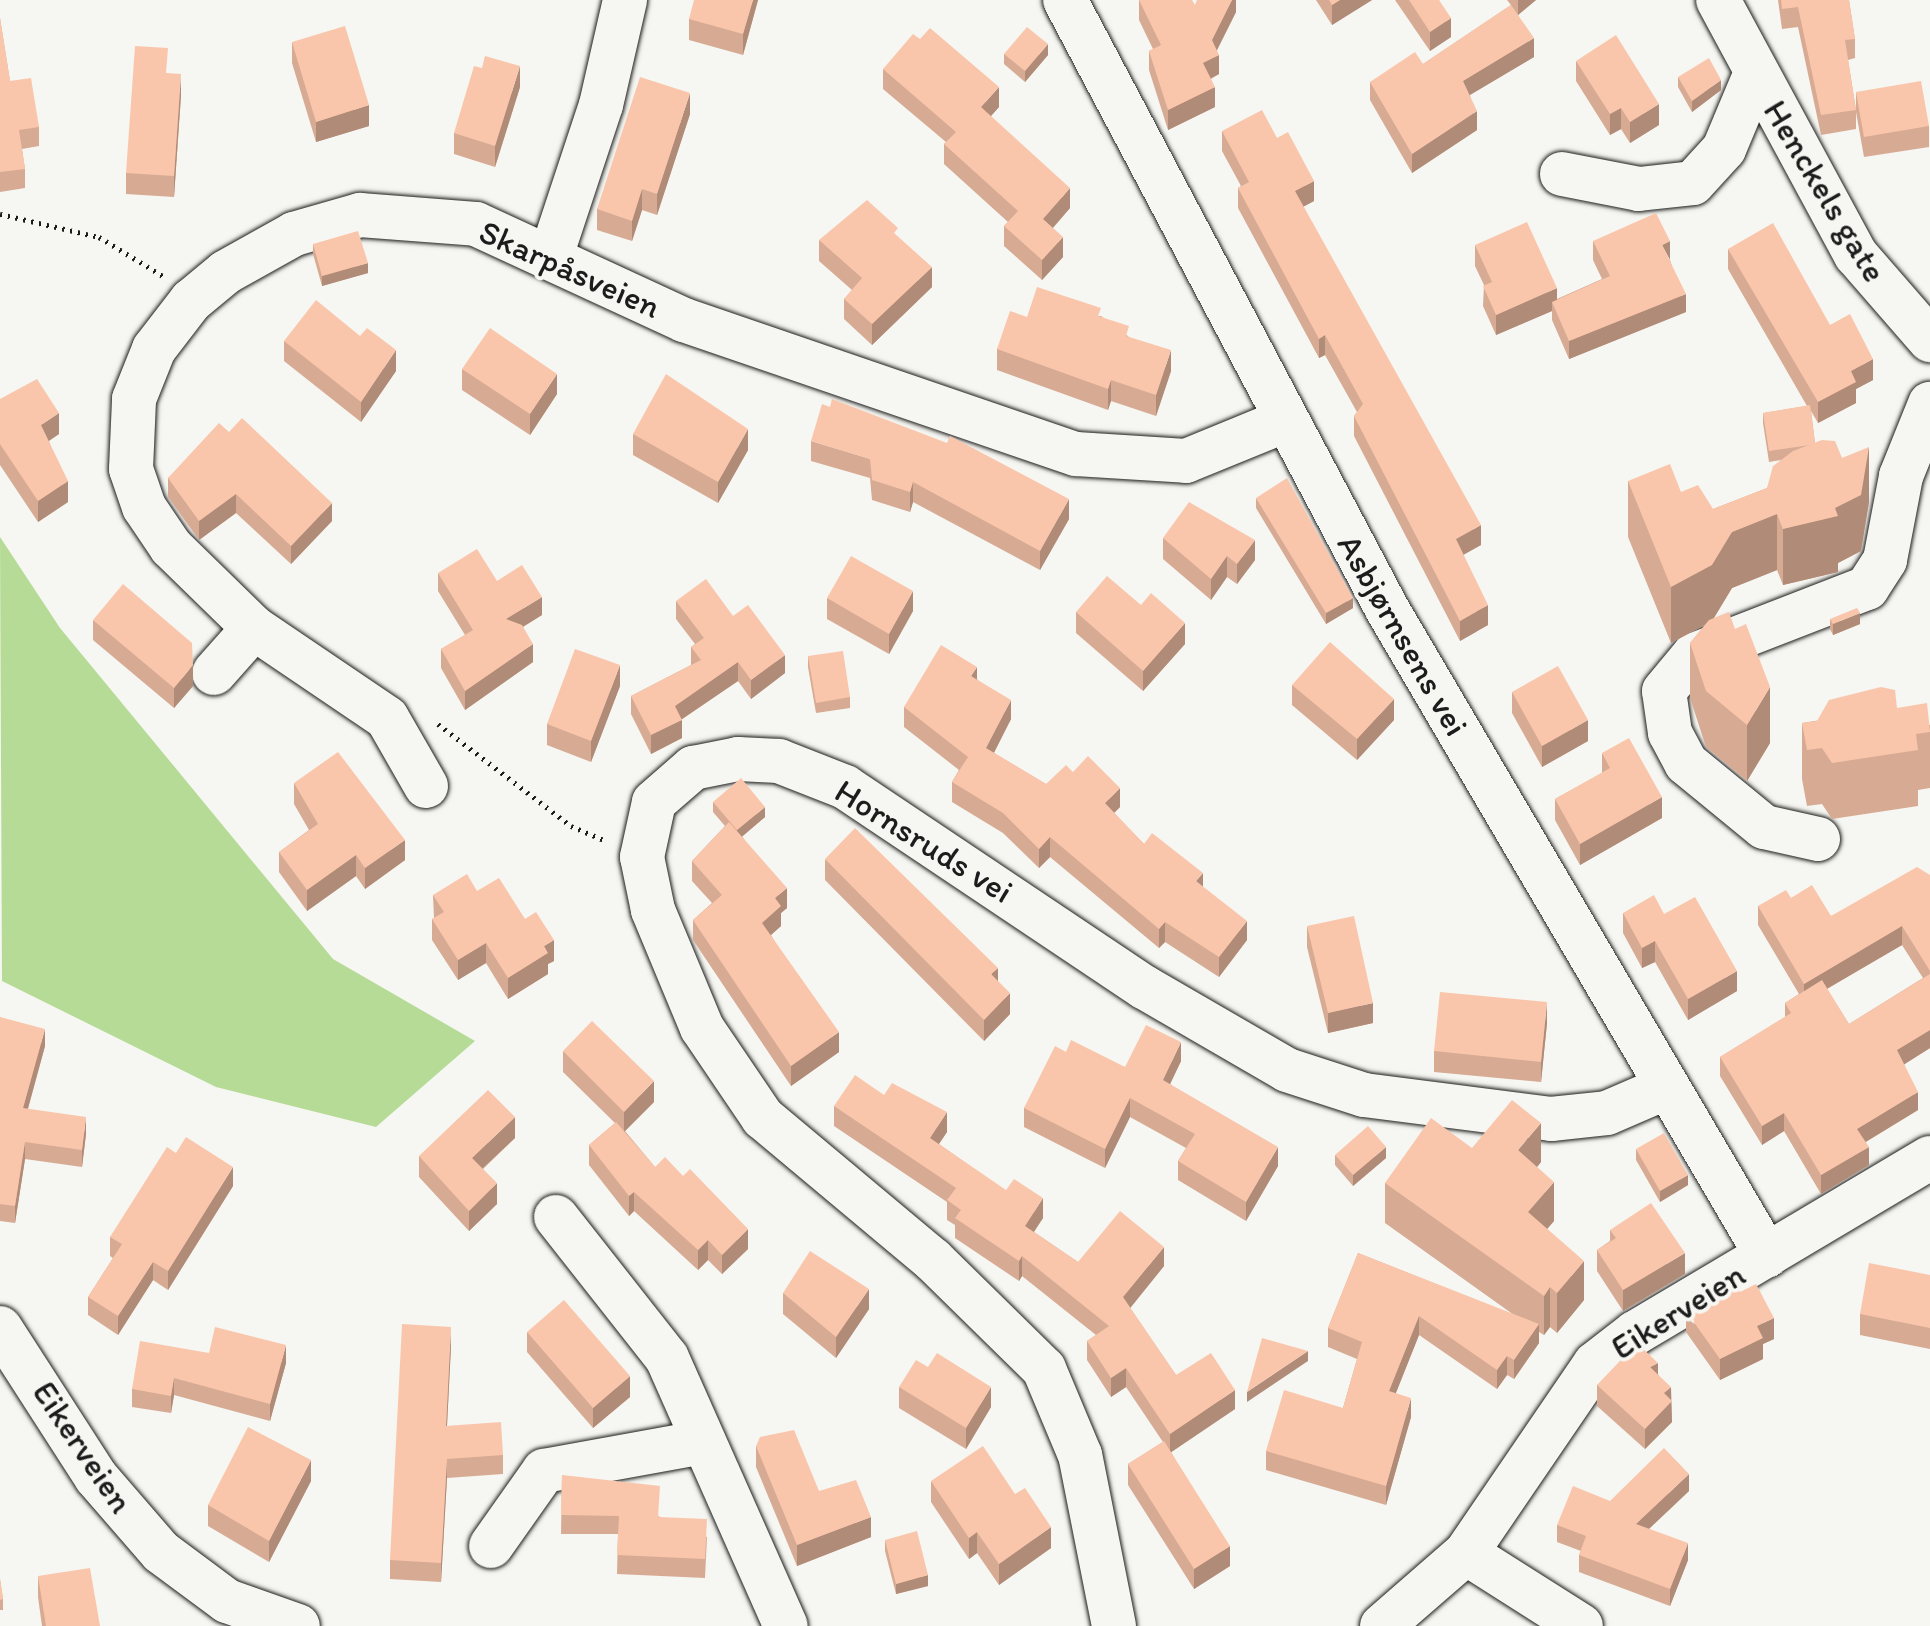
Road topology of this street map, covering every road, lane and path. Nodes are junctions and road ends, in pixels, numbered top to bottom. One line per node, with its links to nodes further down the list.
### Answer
1 (625, 0): 7 (street)
2 (1065, 0): 11 (street, Asbjørnsens vei)
3 (1718, 0): 4 (street, Henckels gate)
4 (1755, 75): 5 (street, Henckels gate); 9 (street, Henckels gate)
5 (1562, 174)
6 (0, 214): 8 (path)
7 (551, 256): 8 (street, Skarpåsveien); 11 (street, Skarpåsveien)
8 (191, 301): 12 (street, Skarpåsveien)
9 (1930, 340)
10 (1930, 404): 16 (street)
11 (1284, 421): 18 (street, Asbjørnsens vei)
12 (254, 628): 13 (street); 15 (street, Skarpåsveien)
13 (214, 673)
14 (434, 721): 17 (path)
15 (426, 786)
16 (1818, 839)
17 (642, 857): 18 (street, Hornsruds vei); 29 (street, Hornsruds vei)
18 (1665, 1088): 21 (street, Asbjørnsens vei)
19 (1930, 1158): 21 (street, Eikerveien)
20 (556, 1217): 23 (street)
21 (1767, 1256): 25 (street, Eikerveien)
22 (0, 1328): 26 (street, Eikerveien)
23 (703, 1442): 24 (street); 28 (street)
24 (491, 1546)
25 (1466, 1553): 30 (street, Eikerveien); 31 (street)
26 (219, 1613): 27 (street, Eikerveien)
27 (298, 1626)
28 (786, 1626)
29 (1114, 1626)
30 (1382, 1626)
31 (1581, 1626)

